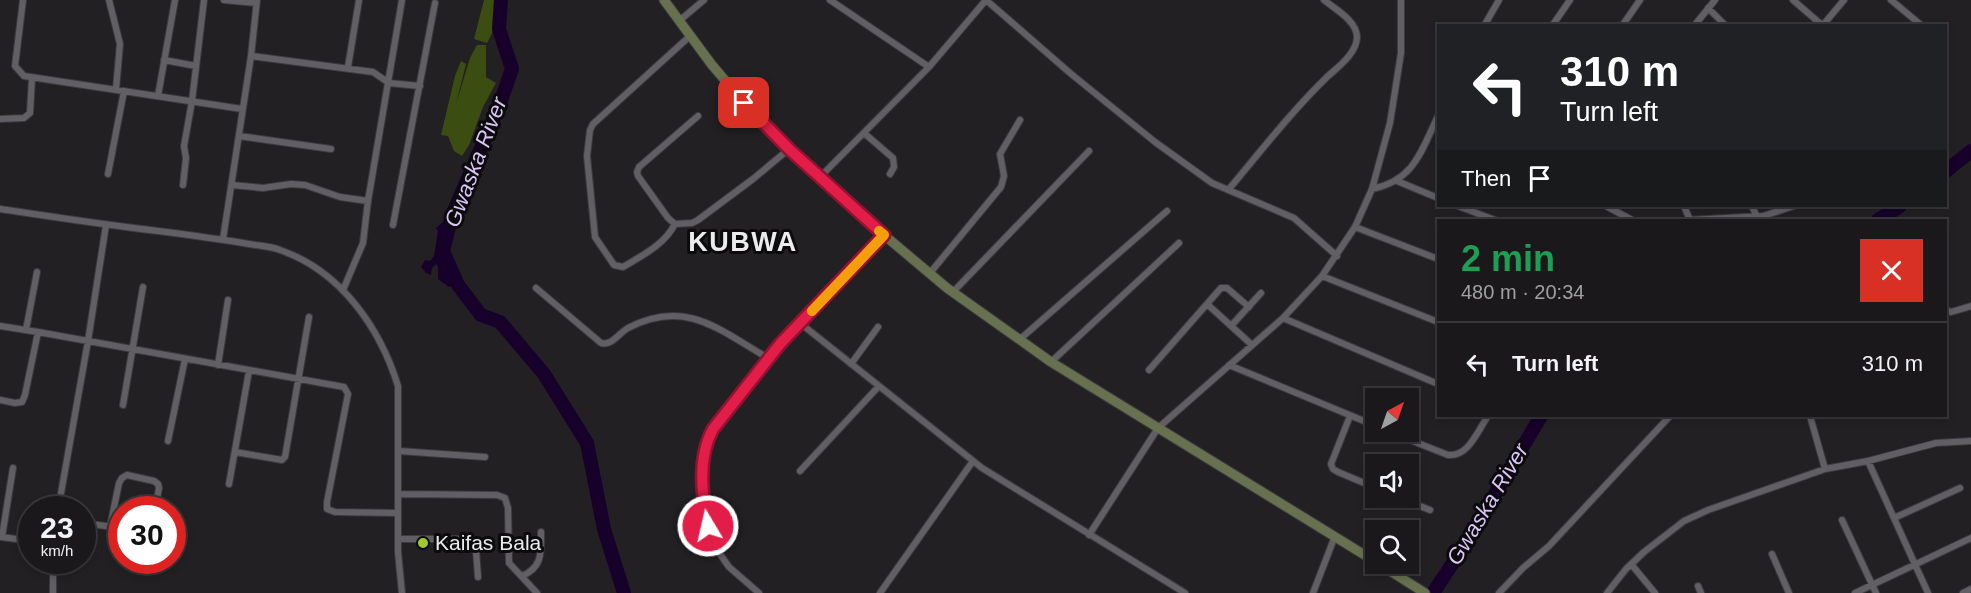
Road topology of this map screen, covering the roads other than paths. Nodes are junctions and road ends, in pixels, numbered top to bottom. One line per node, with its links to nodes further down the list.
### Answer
1 (23, 0): 39 (street)
2 (109, 0): 42 (street)
3 (175, 0): 35 (street)
4 (204, 0): 36 (street)
5 (224, 0): 21 (street)
6 (359, 0): 37 (street)
7 (402, 0): 40 (street)
8 (663, 0): 24 (main road)
9 (704, 0): 24 (street)
10 (830, 0): 38 (street)
11 (986, 0): 38 (street); 62 (street)
12 (1324, 0): 62 (street)
13 (1401, 0): 63 (street)
14 (1499, 0): 25 (street)
15 (1570, 0): 26 (street)
16 (1640, 0): 27 (street)
17 (1715, 0): 23 (street)
18 (1793, 0): 30 (street)
19 (1844, 0): 31 (street)
20 (1891, 0): 32 (street)
21 (256, 1): 34 (street)
22 (435, 3): 41 (street)
23 (1708, 8): 28 (street); 29 (street)
24 (679, 21): 33 (main road)
25 (1485, 24)
26 (1553, 24)
27 (1623, 24)
28 (1696, 24)
29 (1724, 24)
30 (1822, 24)
31 (1824, 24)
32 (1920, 24)
33 (690, 36): 54 (main road); 76 (street)
34 (251, 56): 37 (street); 46 (street)
35 (164, 60): 36 (street); 44 (street)
36 (196, 66): 45 (street)
37 (348, 67): 40 (street)
38 (929, 67): 51 (street)
39 (32, 78): 42 (street); 49 (street)
40 (388, 83): 41 (street); 65 (street)
41 (420, 86): 78 (street)
42 (116, 89): 43 (street)
43 (124, 91): 44 (street); 56 (street)
44 (158, 96): 45 (street)
45 (192, 101): 46 (street); 60 (street)
46 (242, 109): 52 (street)
47 (698, 116): 76 (street)
48 (1437, 118): 59 (street)
49 (0, 119)
50 (1020, 120): 86 (street)
51 (864, 133): 57 (street); 58 (street)
52 (238, 136): 53 (street); 61 (street)
53 (332, 149)
54 (789, 149): 58 (main road); 76 (street)
55 (1089, 151): 91 (street)
56 (108, 174)
57 (890, 174)
58 (820, 177): 80 (main road)
59 (1397, 181): 63 (street); 64 (street)
60 (183, 185)
61 (232, 185): 65 (street); 81 (street)
62 (1229, 189): 83 (street)
63 (1372, 189): 79 (street)
64 (1437, 198)
65 (368, 201): 90 (street)
66 (1461, 207): 73 (street)
67 (1608, 207): 74 (street)
68 (1752, 207): 72 (street)
69 (1791, 207): 72 (street)
70 (0, 209): 77 (street)
71 (1167, 212): 107 (street)
72 (1757, 216): 75 (street)
73 (1493, 219)
74 (1630, 219)
75 (1706, 219)
76 (675, 224)
77 (106, 225): 81 (street); 108 (street)
78 (393, 225)
79 (1355, 227): 83 (street); 84 (street)
80 (884, 235): 86 (main road); 101 (street)
81 (223, 239): 90 (street)
82 (1179, 243): 113 (street)
83 (1337, 256): 87 (street)
84 (1437, 259)
85 (37, 272): 105 (street)
86 (930, 273): 91 (main road)
87 (1322, 276): 99 (street); 100 (street)
88 (144, 287): 110 (street)
89 (536, 288): 111 (street)
90 (343, 290): 133 (street)
91 (953, 292): 107 (main road)
92 (1262, 293): 96 (street)
93 (228, 300): 115 (street)
94 (1207, 304): 96 (street); 103 (street); 117 (street)
95 (1971, 306): 97 (street)
96 (1249, 307): 103 (street)
97 (1947, 310)
98 (309, 317): 119 (street)
99 (1283, 318): 109 (street); 120 (street)
100 (1437, 322)
101 (800, 323): 111 (street); 114 (street)
102 (0, 326): 105 (street)
103 (1231, 326): 109 (street)
104 (878, 327): 114 (street)
105 (26, 330): 106 (street)
106 (38, 332): 108 (street); 122 (street)
107 (1018, 340): 113 (main road)
108 (88, 341): 110 (street); 145 (street)
109 (1252, 345): 116 (street)
110 (134, 349): 112 (street); 123 (street)
111 (768, 358): 174 (street)
112 (185, 359): 115 (street); 130 (street)
113 (1051, 362): 129 (main road)
114 (851, 364): 121 (street)
115 (218, 365): 118 (street)
116 (1229, 365): 124 (street); 129 (street)
117 (1149, 370)
118 (249, 371): 119 (street); 134 (street)
119 (298, 379): 134 (street); 150 (street)
120 (1437, 384)
121 (879, 386): 136 (street); 140 (street)
122 (0, 400)
123 (123, 405)
124 (1350, 416): 128 (street); 141 (street)
125 (1487, 417): 132 (street)
126 (1669, 417): 179 (street)
127 (1810, 417): 139 (street)
128 (1365, 422)
129 (1158, 428): 154 (street); 155 (main road)
130 (168, 441)
131 (1971, 441): 137 (street)
132 (1414, 442)
133 (399, 451): 135 (street); 144 (street)
134 (235, 452): 142 (street)
135 (485, 458)
136 (973, 461): 154 (street); 175 (street)
137 (1868, 461): 139 (street); 151 (street)
138 (13, 468): 156 (street)
139 (1825, 469): 162 (street)
140 (800, 471)
141 (1365, 483)
142 (229, 484)
143 (1960, 488): 151 (street)
144 (399, 494): 150 (street); 167 (street)
145 (60, 496)
146 (116, 496): 147 (street)
147 (158, 496)
148 (1419, 506): 149 (street)
149 (1430, 510)
150 (398, 513): 158 (street)
151 (1894, 518): 163 (street)
152 (1842, 520): 168 (street)
153 (541, 532): 167 (street)
154 (1089, 535): 170 (street)
155 (1335, 536): 161 (main road); 177 (street)
156 (1, 537): 159 (street)
157 (1971, 538): 163 (street)
158 (398, 539): 166 (street); 172 (street)
159 (18, 540)
160 (1772, 554): 182 (street)
161 (1365, 555)
162 (1631, 564): 180 (street); 181 (street)
163 (1915, 564): 168 (street); 185 (street)
164 (53, 574): 171 (street)
165 (1396, 574): 178 (main road)
166 (478, 576)
167 (522, 576): 173 (street)
168 (1872, 585): 183 (street); 184 (street)
169 (1971, 589): 186 (street)
170 (1174, 591): 176 (street)
171 (53, 593)
172 (402, 593)
173 (537, 593)
174 (759, 593)
175 (880, 593)
176 (1185, 593)
177 (1313, 593)
178 (1425, 593)
179 (1499, 593)
180 (1607, 593)
181 (1655, 593)
182 (1789, 593)
183 (1855, 593)
184 (1876, 593)
185 (1928, 593)
186 (1964, 593)

